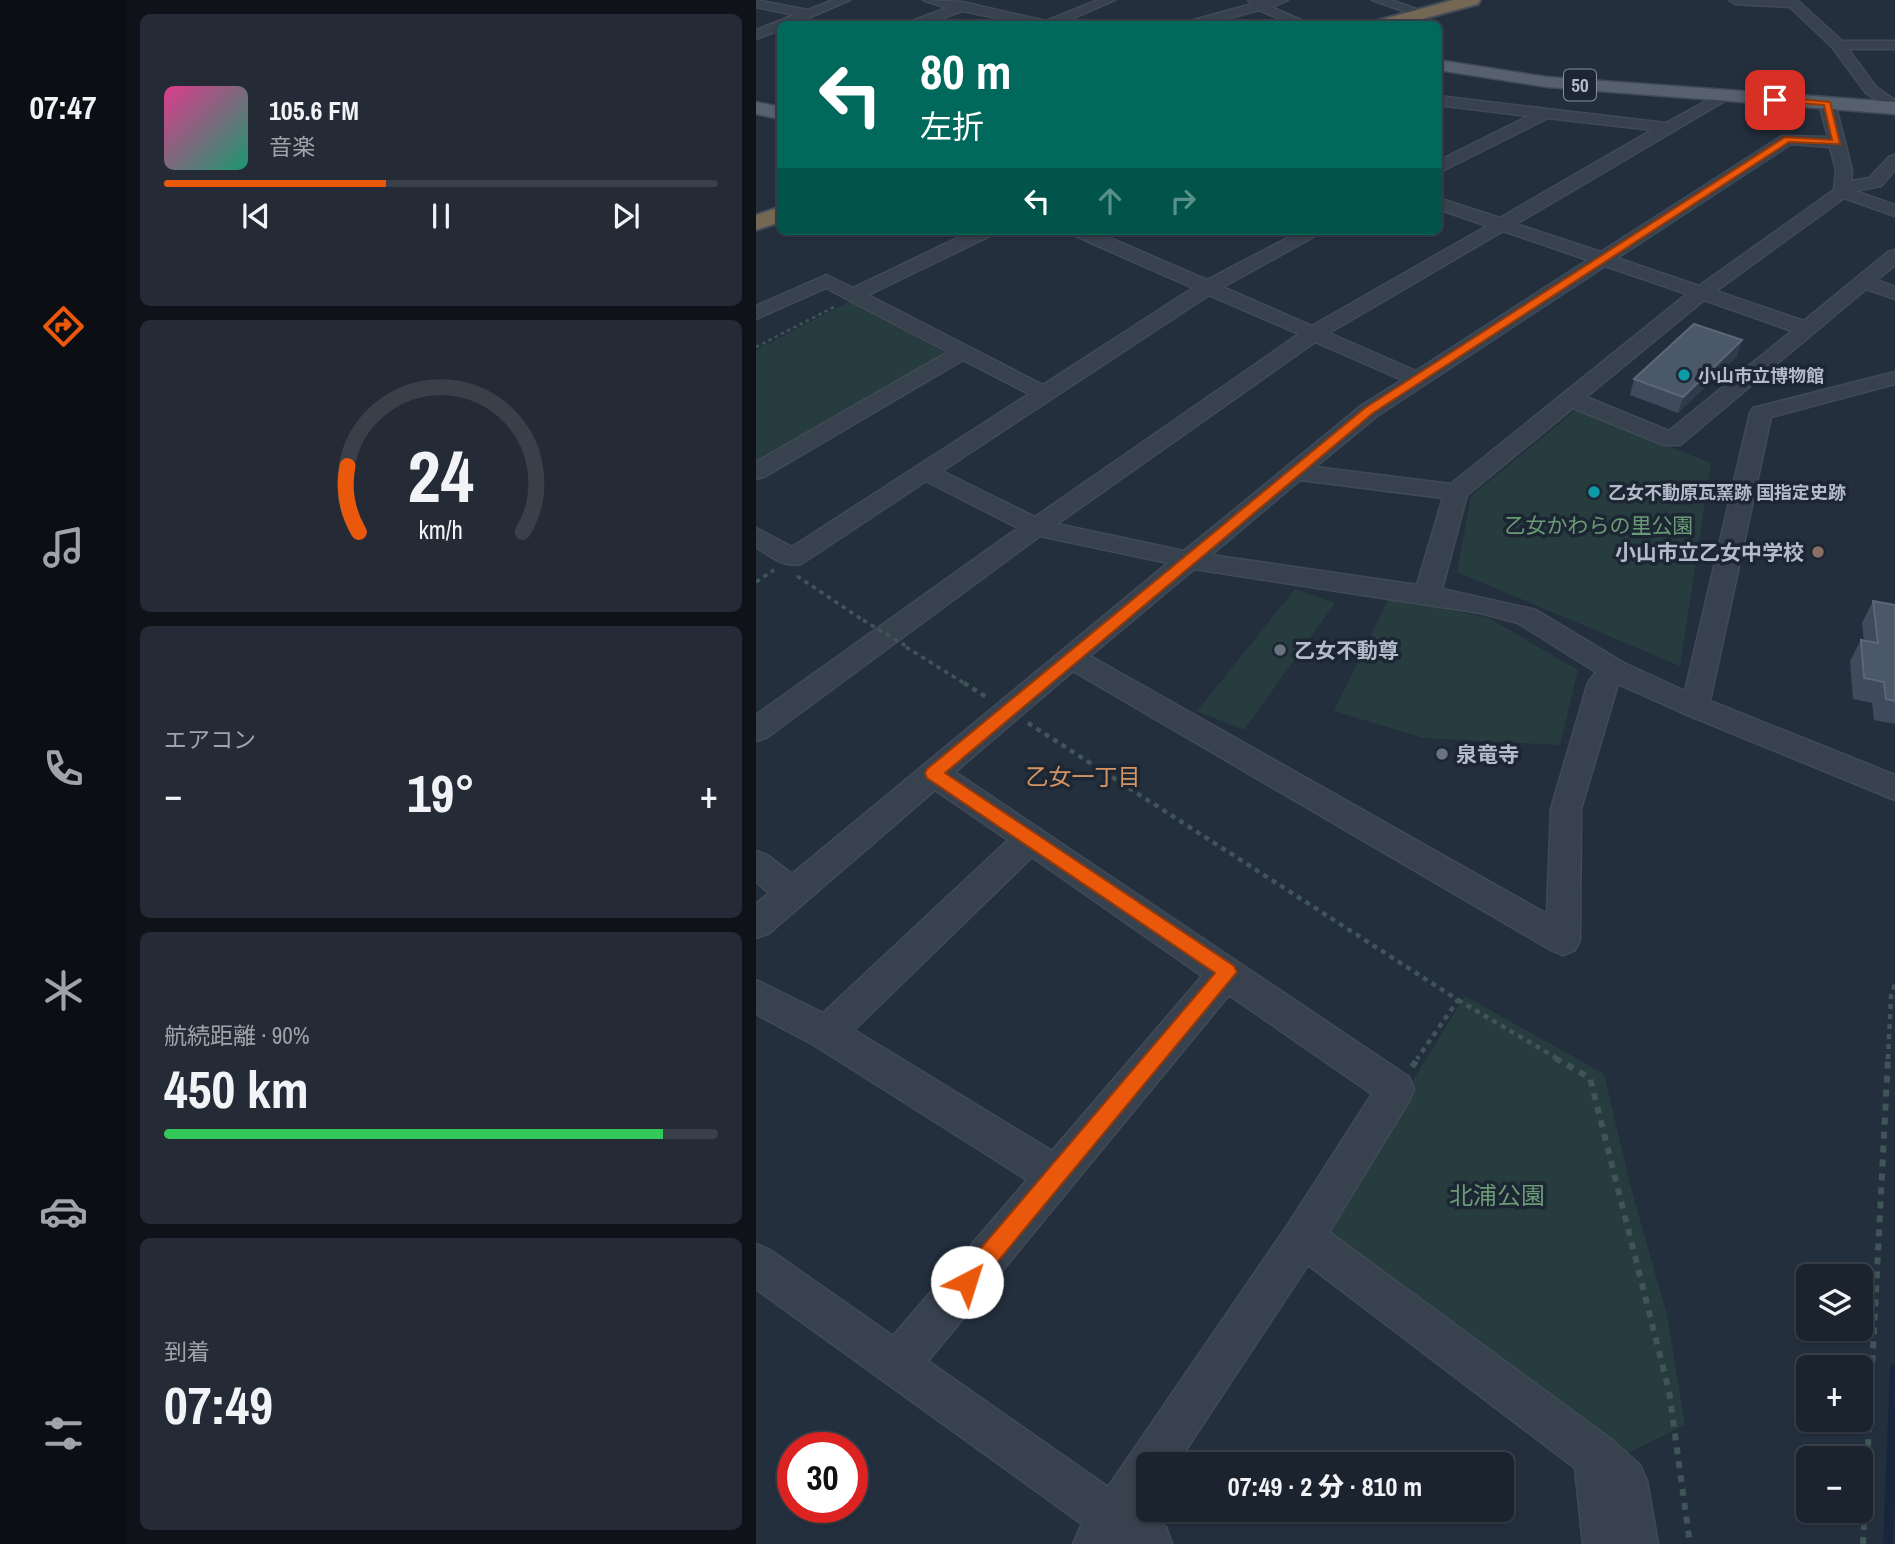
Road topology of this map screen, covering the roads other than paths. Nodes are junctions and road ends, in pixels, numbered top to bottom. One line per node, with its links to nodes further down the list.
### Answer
1 (762, 0): 11 (street)
2 (844, 0): 14 (street)
3 (929, 0): 13 (street)
4 (975, 0): 13 (street)
5 (1109, 0): 19 (street)
6 (1282, 0): 12 (street)
7 (1378, 0): 15 (street)
8 (1472, 0): 15 (highway)
9 (1735, 0): 10 (street)
10 (1791, 1): 25 (street)
11 (756, 2): 14 (street)
12 (1257, 4): 20 (street); 21 (street)
13 (960, 6): 17 (street); 18 (street)
14 (809, 14): 16 (street)
15 (1423, 14): 22 (highway)
16 (792, 21)
17 (924, 21)
18 (1029, 21)
19 (1057, 21)
20 (1204, 21)
21 (1296, 21)
22 (1397, 21)
23 (777, 28): 24 (street)
24 (760, 40)
25 (1838, 45): 26 (street); 31 (street)
26 (1895, 45)
27 (1442, 66): 28 (main road, 50)
28 (1723, 96): 30 (main road, 50); 35 (street)
29 (1442, 101): 34 (street)
30 (1827, 103): 31 (main road, 50); 36 (street)
31 (1895, 107)
32 (756, 108): 33 (main road)
33 (777, 112)
34 (1544, 114): 35 (street); 38 (street)
35 (1671, 128): 44 (street)
36 (1837, 142): 39 (street); 49 (street)
37 (1895, 160): 39 (street)
38 (1442, 166)
39 (1843, 190): 41 (street); 52 (street)
40 (1442, 204): 44 (street)
41 (1895, 211)
42 (777, 215): 43 (highway)
43 (756, 223)
44 (1503, 226): 49 (street); 57 (street)
45 (978, 235): 54 (street)
46 (1088, 235): 51 (street)
47 (1306, 235): 51 (street)
48 (1895, 256): 50 (street)
49 (1602, 260): 52 (street); 60 (street)
50 (1863, 282): 53 (street); 56 (street)
51 (1208, 287): 57 (street); 61 (street)
52 (1702, 293): 56 (street); 62 (street)
53 (1895, 293)
54 (854, 296): 55 (street); 58 (street)
55 (756, 313)
56 (1807, 329): 62 (street)
57 (1314, 334): 60 (street); 67 (street)
58 (962, 352): 61 (street); 63 (street)
59 (1895, 378): 73 (street)
60 (1417, 379): 65 (street)
61 (1045, 394): 64 (street)
62 (1571, 399): 66 (street)
63 (756, 472)
64 (926, 472): 67 (street); 68 (street)
65 (1296, 472): 66 (street); 69 (street)
66 (1457, 492): 70 (street)
67 (1036, 527): 69 (street); 74 (street)
68 (756, 536)
69 (1191, 560): 70 (street); 71 (street)
70 (1427, 595): 72 (street)
71 (1071, 657): 72 (street); 75 (street)
72 (1614, 670): 73 (street)
73 (1695, 707): 76 (street)
74 (756, 730)
75 (933, 773): 77 (street); 79 (street)
76 (1895, 788)
77 (1030, 839): 81 (street); 83 (street)
78 (756, 864): 79 (street)
79 (792, 892): 80 (street)
80 (756, 924)
81 (1227, 972): 84 (street); 85 (street)
82 (756, 996): 83 (street)
83 (827, 1033): 84 (street)
84 (1056, 1176): 87 (street)
85 (1303, 1237): 88 (street); 89 (street)
86 (756, 1264): 87 (street)
87 (896, 1366): 91 (street)
88 (1158, 1452)
89 (1596, 1456): 93 (street); 94 (street)
90 (1136, 1485): 91 (street)
91 (1105, 1531): 92 (street)
92 (1149, 1544)
93 (1606, 1544)
94 (1635, 1544)

